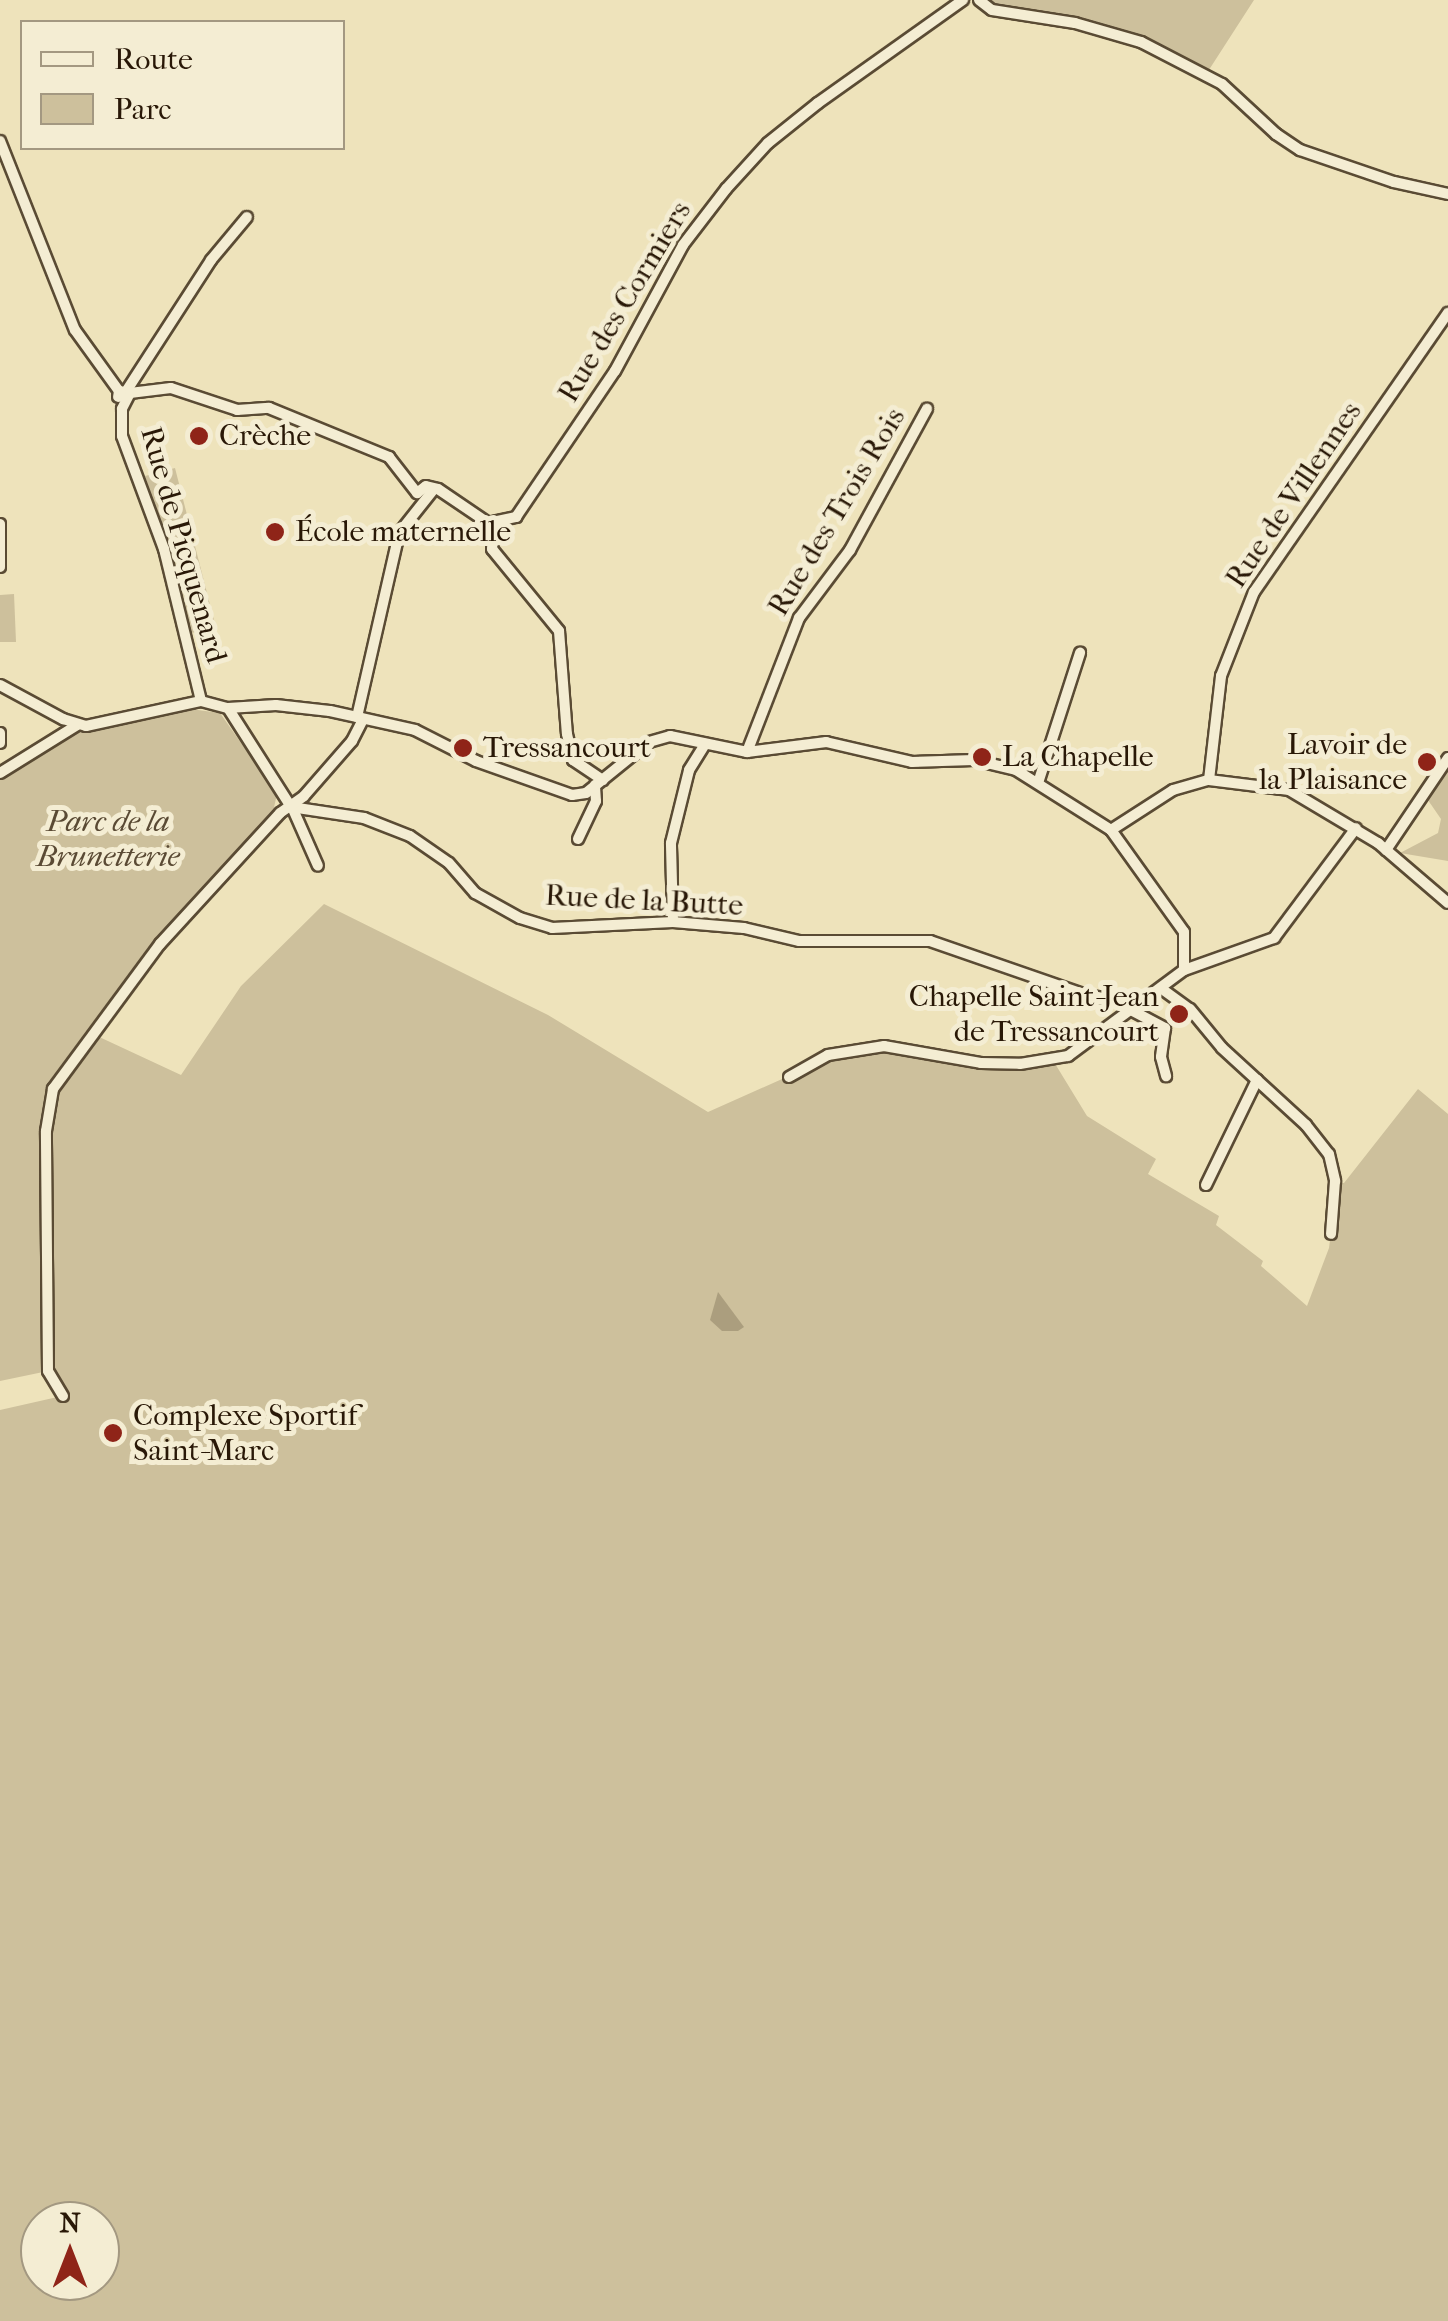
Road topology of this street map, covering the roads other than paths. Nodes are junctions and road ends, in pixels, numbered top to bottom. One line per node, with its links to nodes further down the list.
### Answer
1 (963, 0): 11 (street, Rue des Cormiers)
2 (980, 0): 4 (street)
3 (0, 142): 7 (street, Rue de Picquenard)
4 (1448, 194)
5 (247, 216): 7 (street)
6 (1448, 313): 25 (street, Rue de Villennes)
7 (125, 394): 9 (street); 15 (street, Rue de Picquenard)
8 (927, 409): 22 (street, Rue des Trois Rois)
9 (418, 498): 11 (street); 17 (street)
10 (0, 524): 12 (street)
11 (493, 524): 26 (street)
12 (0, 567)
13 (1080, 653): 27 (street)
14 (0, 685): 18 (street)
15 (201, 701): 16 (street); 18 (street)
16 (228, 708): 17 (street); 28 (street)
17 (360, 718): 26 (street); 28 (street)
18 (77, 726): 24 (street)
19 (0, 733): 20 (street)
20 (0, 743)
21 (705, 744): 22 (street); 26 (street); 35 (street)
22 (747, 752): 27 (street)
23 (1448, 758): 32 (street)
24 (0, 772)
25 (1209, 780): 29 (street); 30 (street)
26 (599, 782): 31 (street)
27 (1038, 783): 30 (street)
28 (292, 806): 33 (street); 35 (street, Rue de la Butte); 44 (street)
29 (1356, 828): 32 (street); 36 (street)
30 (1111, 830): 36 (street)
31 (578, 839)
32 (1386, 850): 34 (street)
33 (318, 866)
34 (1448, 904)
35 (674, 922): 38 (street, Rue de la Butte)
36 (1184, 970): 37 (street)
37 (1162, 988): 38 (street); 41 (street)
38 (1132, 1007): 39 (street); 40 (street)
39 (1166, 1076)
40 (788, 1077)
41 (1258, 1080): 42 (street); 43 (street)
42 (1206, 1184)
43 (1331, 1234)
44 (63, 1396)

